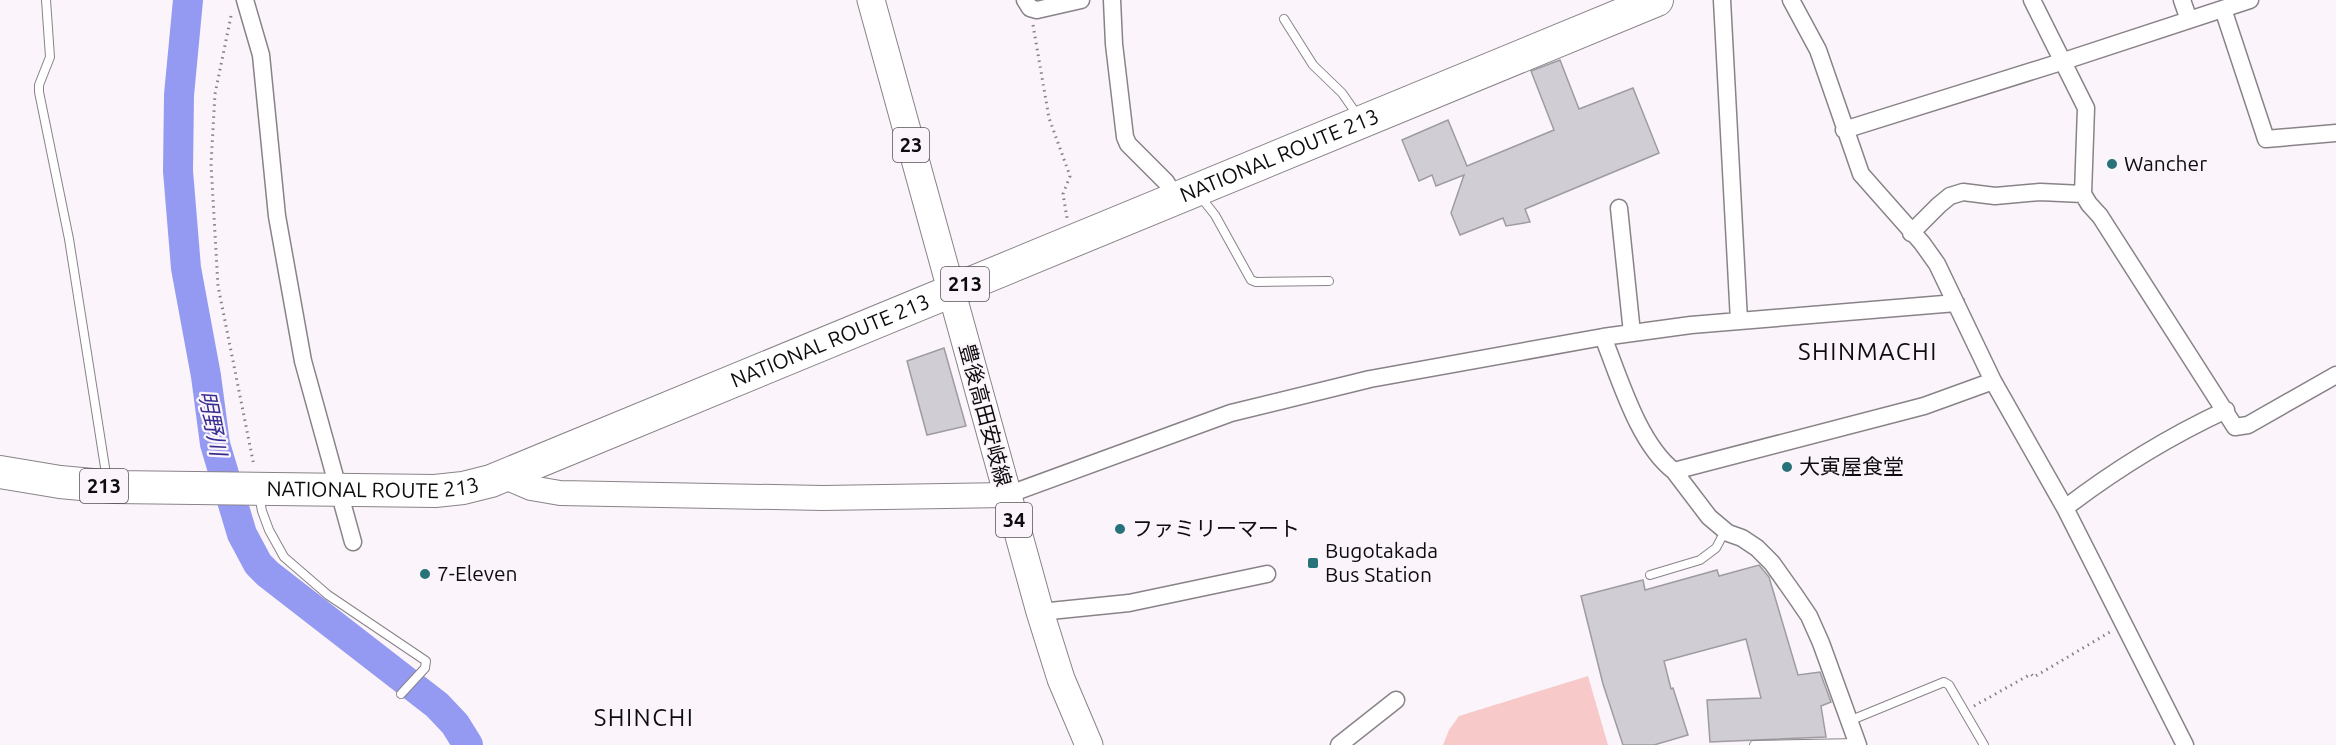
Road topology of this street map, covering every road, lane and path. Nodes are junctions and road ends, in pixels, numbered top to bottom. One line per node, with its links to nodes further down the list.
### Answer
1 (46, 0): 37 (lane)
2 (871, 0): 26 (main road, 23)
3 (1081, 0): 11 (street)
4 (1112, 0): 20 (street)
5 (1657, 0): 17 (highway, NATIONAL ROUTE 213 / 213)
6 (1722, 0): 28 (street)
7 (1791, 0): 18 (street)
8 (2032, 0): 16 (street)
9 (2182, 0): 15 (street)
10 (2250, 0): 13 (street)
11 (1028, 4): 23 (path)
12 (239, 5): 38 (path); 39 (street)
13 (2223, 9): 15 (street); 19 (street)
14 (1284, 19): 17 (lane)
15 (2189, 20): 16 (street)
16 (2061, 62): 18 (street); 21 (street)
17 (1361, 122): 20 (highway, NATIONAL ROUTE 213 / 213)
18 (1844, 130): 24 (street)
19 (2336, 133)
20 (1186, 194): 25 (lane); 26 (highway, NATIONAL ROUTE 213 / 213)
21 (2083, 194): 24 (street); 33 (street)
22 (1619, 208): 29 (street)
23 (1065, 226)
24 (1911, 233): 27 (street)
25 (1329, 281)
26 (951, 290): 35 (highway, NATIONAL ROUTE 213 / 213); 40 (main road, 豊後高田安岐線 / 34)
27 (1956, 303): 28 (street); 32 (street)
28 (1739, 321): 29 (street)
29 (1632, 333): 30 (street)
30 (1603, 338): 34 (street); 40 (street)
31 (2336, 375): 33 (street)
32 (1993, 381): 34 (street); 41 (street)
33 (2226, 410): 41 (street)
34 (1674, 471): 42 (street)
35 (503, 476): 39 (highway, NATIONAL ROUTE 213 / 213); 40 (street)
36 (2, 478): 37 (highway, NATIONAL ROUTE 213 / 213)
37 (108, 487): 38 (highway, NATIONAL ROUTE 213 / 213)
38 (258, 489): 39 (highway, NATIONAL ROUTE 213 / 213); 48 (lane)
39 (339, 491): 43 (street)
40 (1007, 495): 46 (main road, 豊後高田安岐線 / 34)
41 (2066, 508): 47 (street)
42 (1725, 531): 45 (lane); 51 (street)
43 (353, 542)
44 (1267, 574): 46 (street)
45 (1650, 575)
46 (1040, 612): 53 (main road, 豊後高田安岐線 / 34)
47 (2124, 624): 50 (path); 57 (street)
48 (401, 694)
49 (1396, 700): 54 (street)
50 (1964, 712): 51 (lane); 56 (lane)
51 (1849, 721): 52 (street)
52 (1858, 744): 55 (lane)
53 (1089, 745)
54 (1339, 745)
55 (1754, 745)
56 (1984, 745)
57 (2185, 745)

